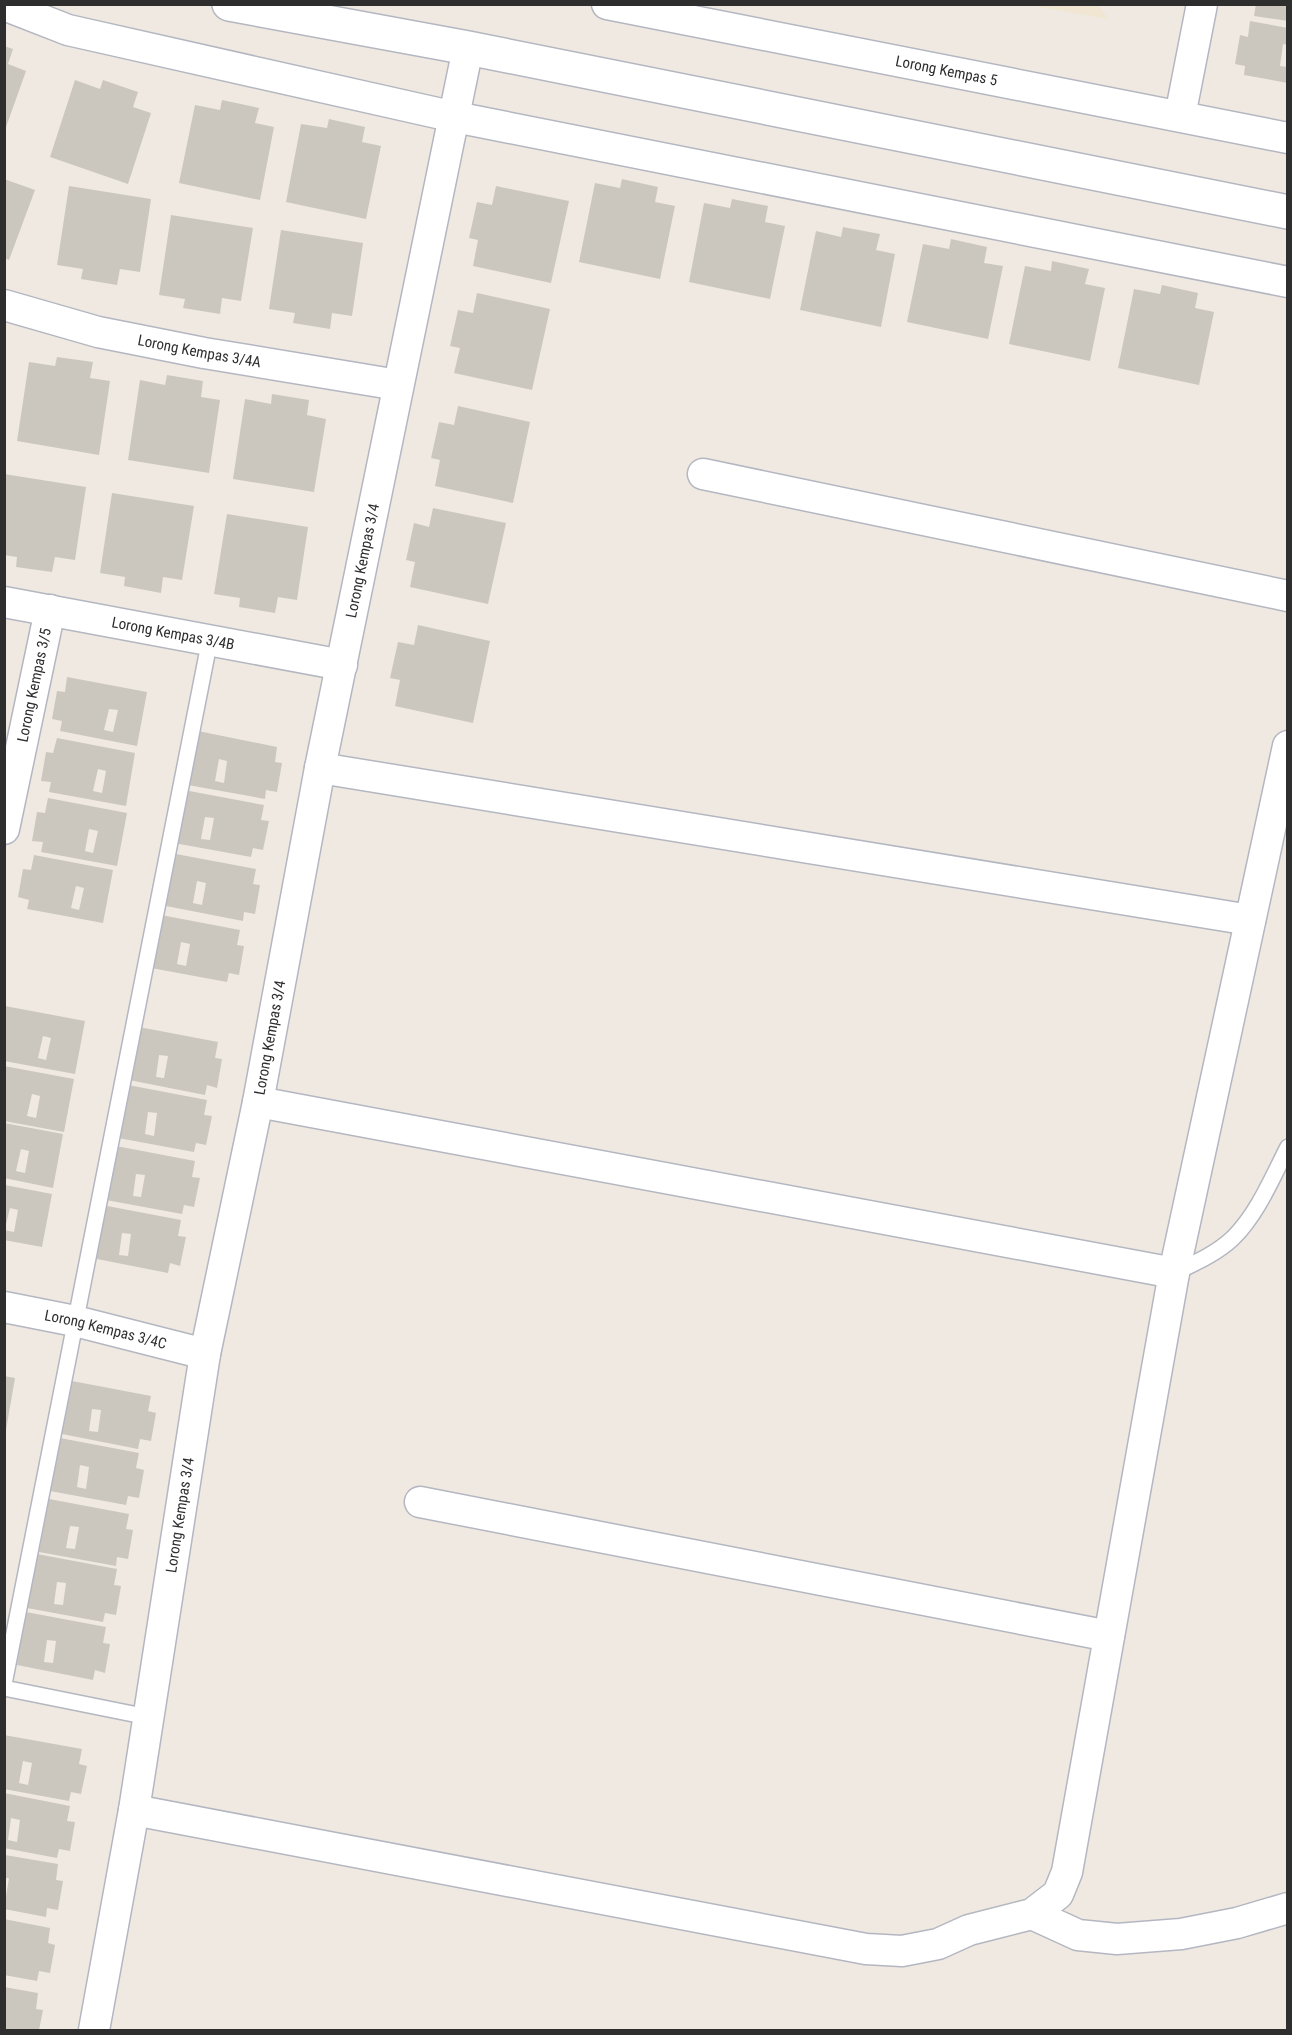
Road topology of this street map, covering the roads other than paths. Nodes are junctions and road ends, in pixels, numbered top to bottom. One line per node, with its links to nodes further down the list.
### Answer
1 (229, 4): 5 (street)
2 (607, 4): 7 (street, Lorong Kempas 5)
3 (1202, 4): 7 (street)
4 (4, 5): 8 (street)
5 (347, 15): 6 (street)
6 (468, 48): 8 (street, Lorong Kempas 3/4); 10 (street)
7 (1180, 116): 9 (street, Lorong Kempas 5)
8 (454, 117): 11 (street); 13 (street, Lorong Kempas 3/4)
9 (1287, 138)
10 (1287, 212)
11 (1287, 282)
12 (4, 305): 13 (street, Lorong Kempas 3/4A)
13 (398, 385): 19 (street, Lorong Kempas 3/4)
14 (703, 474): 15 (street)
15 (1287, 596)
16 (4, 602): 17 (street, Lorong Kempas 3/4B)
17 (50, 610): 18 (street, Lorong Kempas 3/4B); 21 (street, Lorong Kempas 3/5)
18 (210, 639): 19 (street, Lorong Kempas 3/4B); 29 (lane)
19 (342, 664): 22 (street, Lorong Kempas 3/4)
20 (1287, 746): 24 (street)
21 (11, 764): 23 (street, Lorong Kempas 3/5)
22 (320, 768): 24 (street); 25 (street, Lorong Kempas 3/4)
23 (4, 829)
24 (1250, 920): 27 (street)
25 (258, 1102): 27 (street); 30 (street, Lorong Kempas 3/4)
26 (1287, 1147): 27 (lane)
27 (1174, 1273): 32 (street)
28 (4, 1307): 29 (street, Lorong Kempas 3/4C)
29 (75, 1322): 30 (street, Lorong Kempas 3/4C); 33 (lane)
30 (205, 1354): 34 (street, Lorong Kempas 3/4)
31 (420, 1502): 32 (street)
32 (1109, 1636): 37 (street)
33 (4, 1686): 34 (lane)
34 (148, 1717): 35 (street, Lorong Kempas 3/4)
35 (134, 1810): 37 (street); 38 (street, Lorong Kempas 3/4)
36 (1287, 1908): 37 (street)
37 (1032, 1914)
38 (94, 2031)

